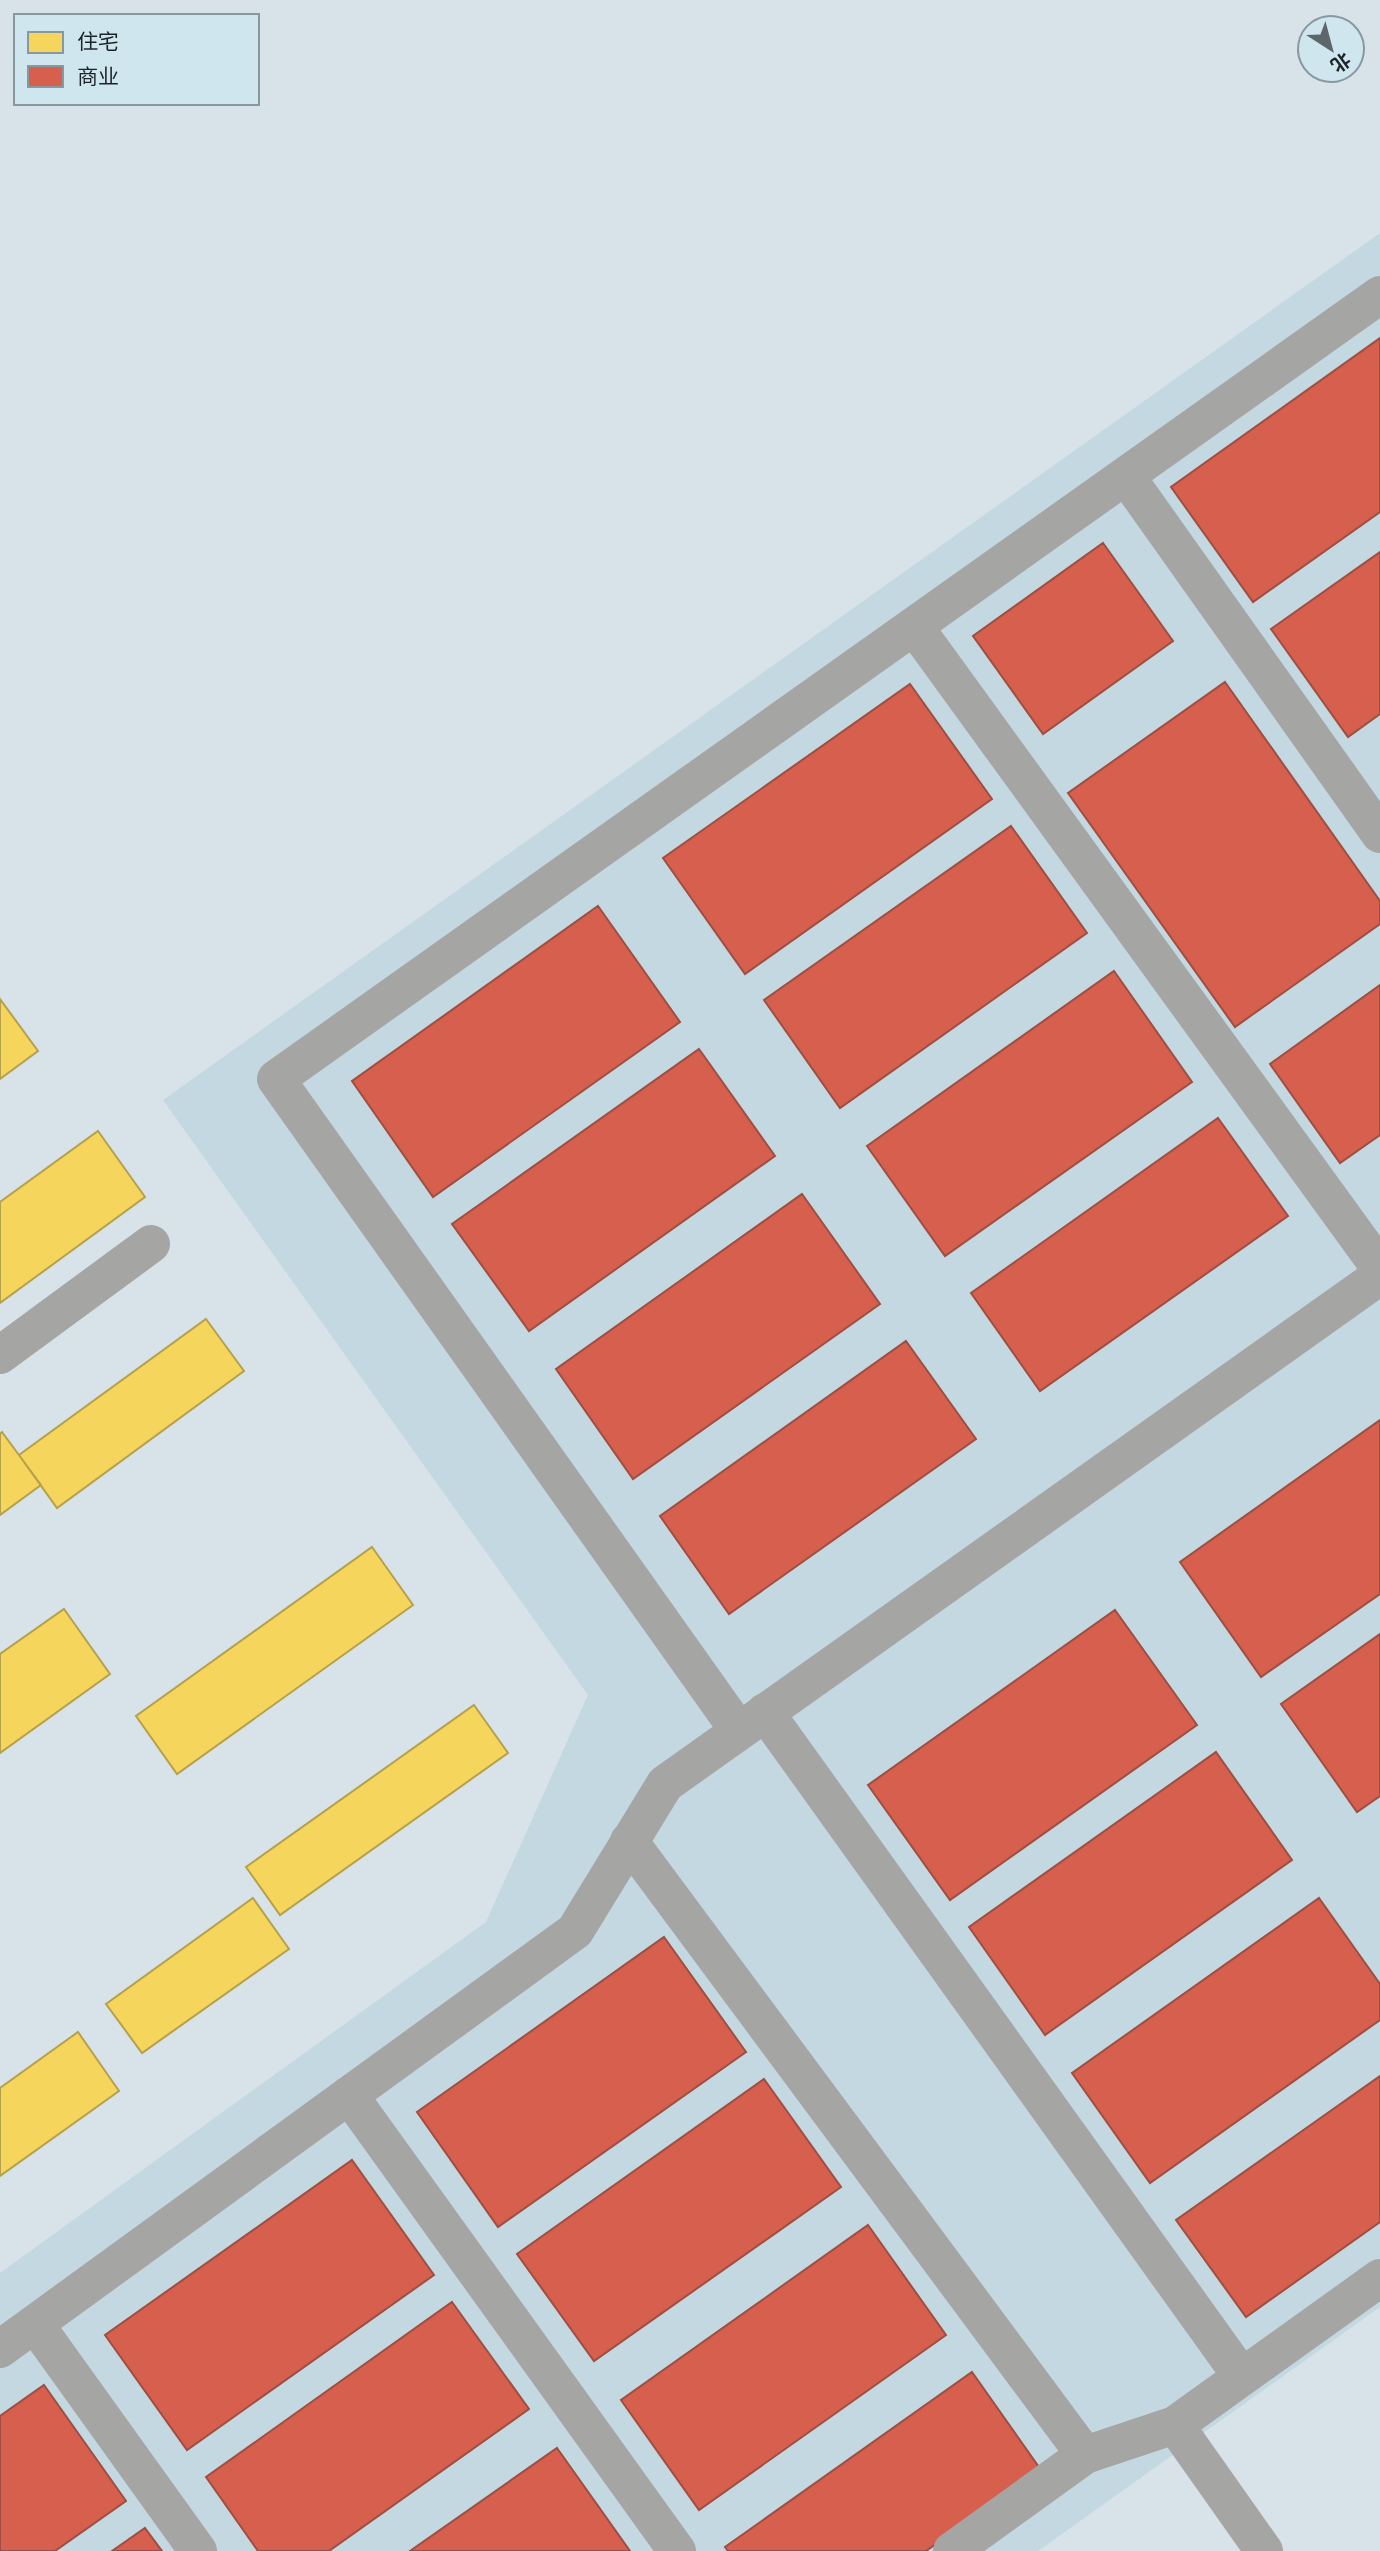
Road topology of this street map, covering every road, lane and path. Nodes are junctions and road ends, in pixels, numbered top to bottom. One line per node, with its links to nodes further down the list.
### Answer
1 (1380, 295): 2 (lane)
2 (1126, 476): 3 (lane); 4 (lane)
3 (914, 626): 6 (lane); 9 (lane)
4 (1380, 834)
5 (151, 1244): 8 (lane)
6 (1380, 1268)
7 (1380, 1276): 9 (lane)
8 (0, 1355)
9 (752, 1722): 10 (lane); 15 (lane)
10 (629, 1841): 11 (lane); 17 (lane)
11 (348, 2095): 13 (lane); 19 (lane)
12 (1380, 2278): 15 (lane)
13 (35, 2324): 14 (lane); 18 (lane)
14 (0, 2349)
15 (1242, 2377): 16 (lane)
16 (1175, 2425): 17 (lane); 21 (lane)
17 (1085, 2455): 20 (lane)
18 (198, 2551)
19 (677, 2551)
20 (952, 2551)
21 (1264, 2551)

